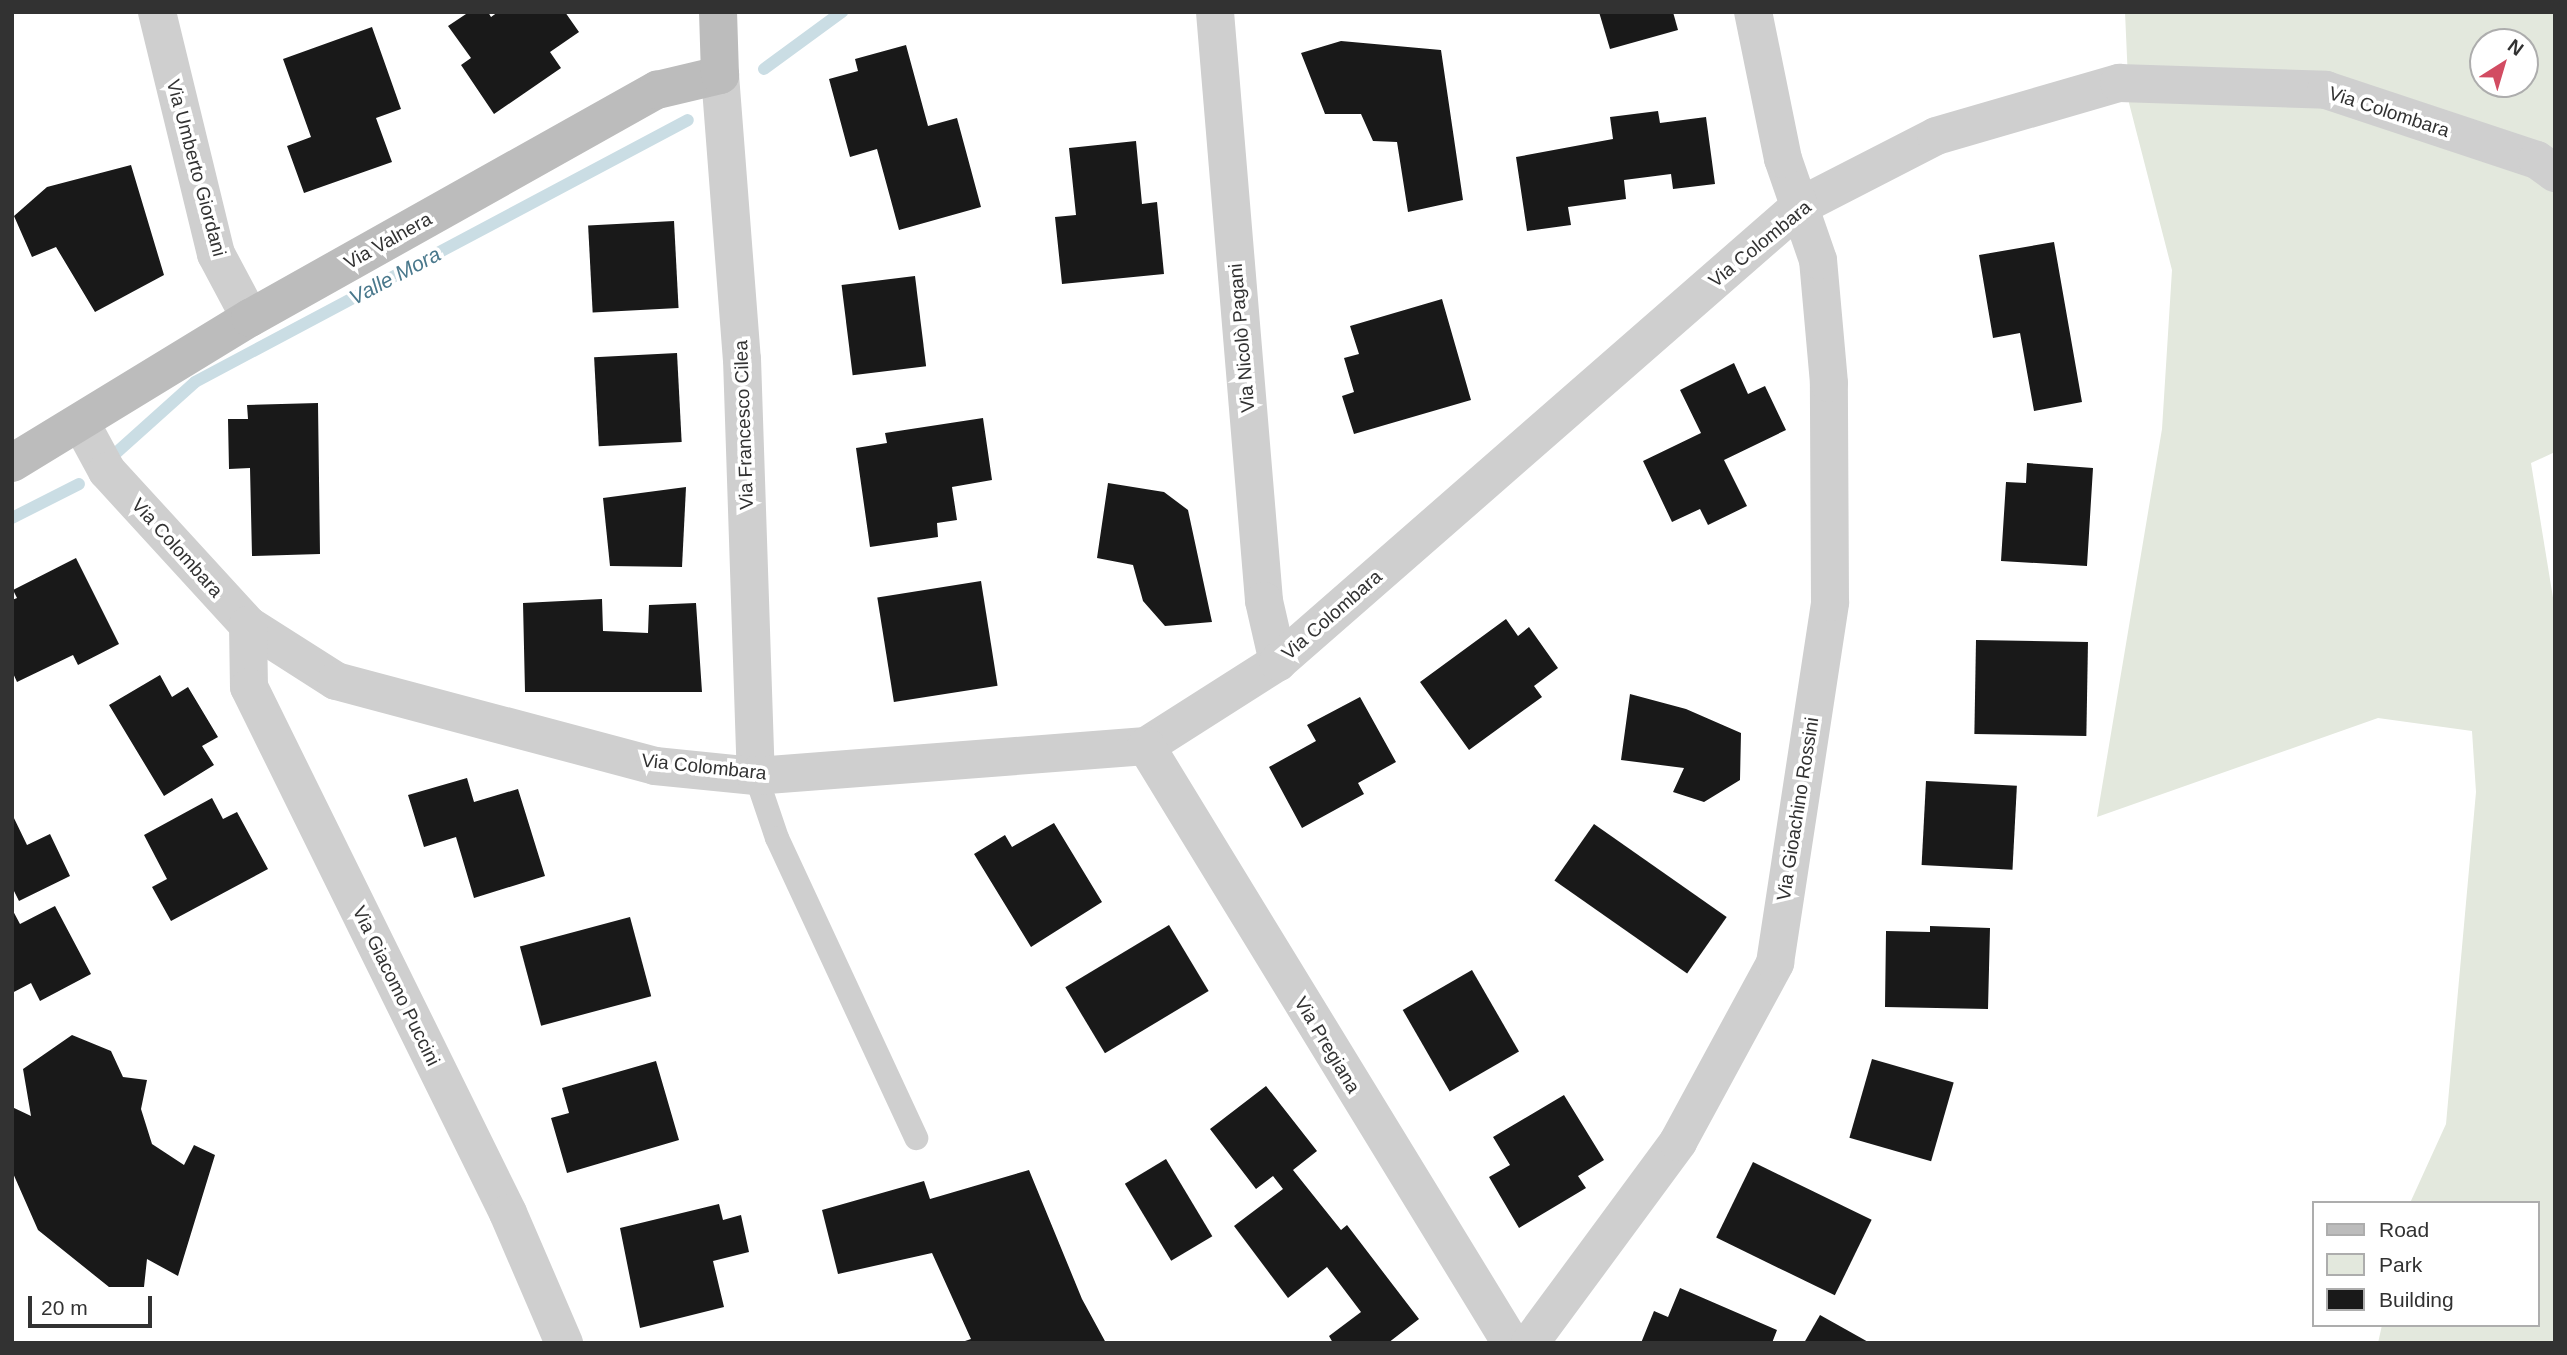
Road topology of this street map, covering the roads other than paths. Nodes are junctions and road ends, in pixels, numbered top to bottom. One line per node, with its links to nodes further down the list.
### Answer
1 (157, 12): 8 (street, Via Umberto Giordani)
2 (718, 12): 5 (street)
3 (1215, 12): 12 (street, Via Nicolò Pagani)
4 (1753, 12): 7 (street, Via Gioachino Rossini)
5 (720, 75): 8 (street, Via Valnera); 14 (street, Via Francesco Cilea)
6 (2555, 173): 7 (street, Via Colombara)
7 (1800, 206): 12 (street, Via Colombara); 18 (street, Via Gioachino Rossini)
8 (250, 318): 9 (street, Via Valnera)
9 (82, 425): 10 (street, Via Valnera); 11 (street, Via Colombara)
10 (12, 463)
11 (248, 625): 14 (street, Via Colombara); 16 (street, Via Giacomo Puccini)
12 (1278, 662): 13 (street, Via Colombara)
13 (1146, 746): 14 (street, Via Colombara); 17 (street, Via Pregiana)
14 (756, 776): 15 (lane)
15 (916, 1138)
16 (564, 1343)
17 (1511, 1343)
18 (1530, 1343)

